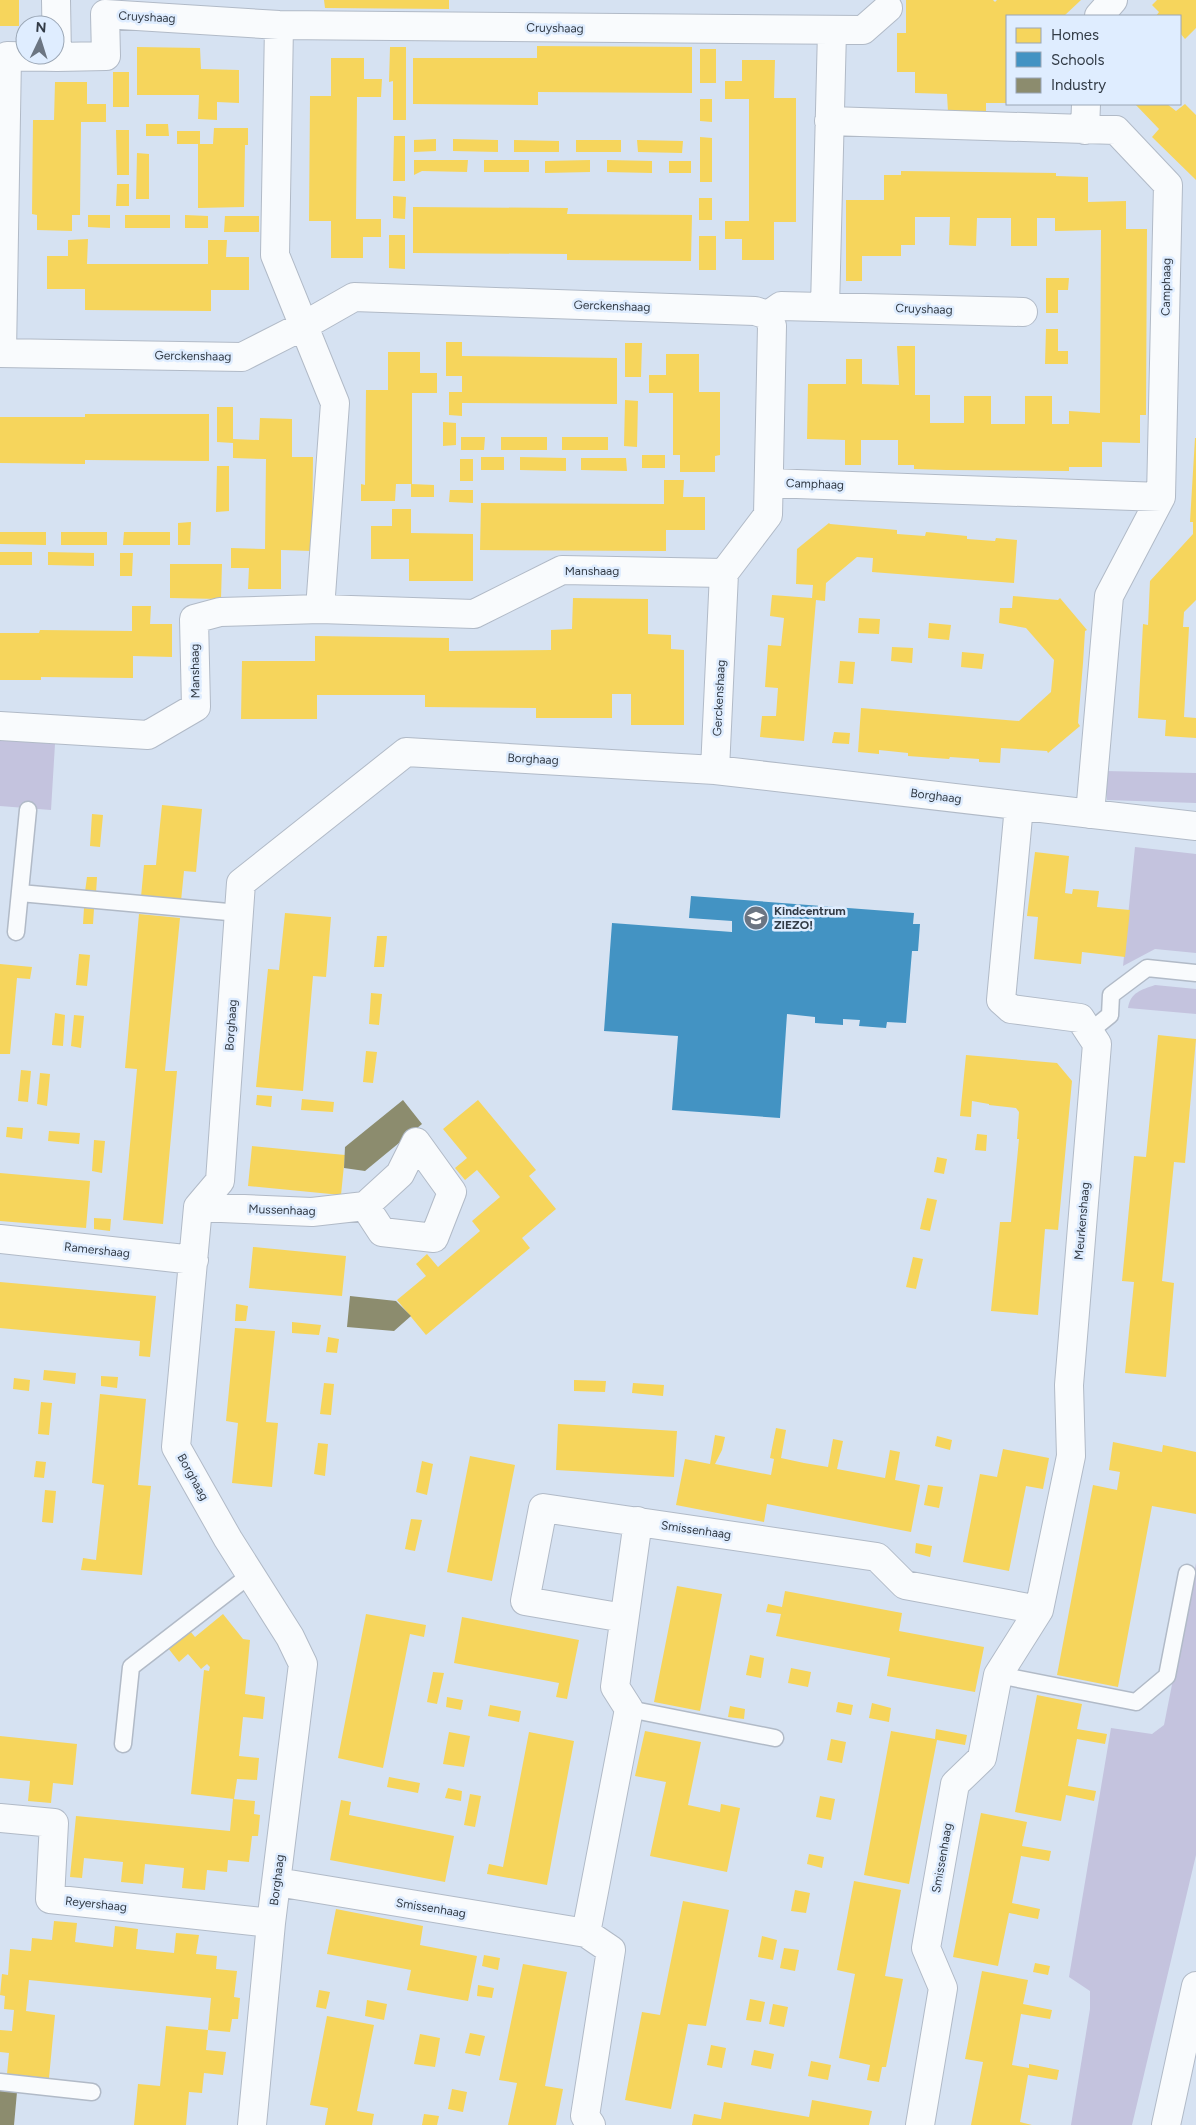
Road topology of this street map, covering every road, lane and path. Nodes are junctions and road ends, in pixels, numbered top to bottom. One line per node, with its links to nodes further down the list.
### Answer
1 (56, 0): 4 (street)
2 (1113, 0): 5 (street)
3 (888, 8): 7 (street, Cruyshaag)
4 (56, 15)
5 (1100, 15)
6 (279, 25): 7 (street, Cruyshaag); 9 (street, Cruyshaag); 15 (street)
7 (832, 30): 11 (street)
8 (15, 56): 16 (street, Cruyshaag)
9 (65, 56)
10 (1085, 117): 11 (street, Camphaag); 18 (street, Camphaag)
11 (829, 121): 12 (street)
12 (825, 307): 13 (street, Cruyshaag); 14 (street, Cruyshaag)
13 (1023, 312)
14 (768, 315): 15 (street, Gerckenshaag); 17 (street)
15 (303, 326): 16 (street, Gerckenshaag); 20 (street)
16 (1, 353)
17 (769, 483): 18 (street, Camphaag); 19 (street)
18 (1161, 497): 25 (street, Camphaag)
19 (724, 573): 20 (street, Manshaag); 22 (street, Gerckenshaag)
20 (320, 610): 21 (street, Manshaag)
21 (0, 726)
22 (716, 770): 23 (street, Borghaag); 28 (street, Borghaag)
23 (1019, 806): 25 (street, Borghaag); 31 (street)
24 (28, 810): 27 (lane)
25 (1090, 814): 26 (street, Borghaag)
26 (1196, 826)
27 (20, 893): 28 (lane); 29 (lane)
28 (239, 914): 33 (street, Borghaag)
29 (16, 932)
30 (1196, 973): 31 (lane)
31 (1093, 1038): 36 (street, Meurkenshaag)
32 (365, 1206): 33 (street, Mussenhaag)
33 (198, 1207): 35 (street, Borghaag)
34 (0, 1239): 35 (street, Ramershaag)
35 (194, 1260): 39 (street, Borghaag)
36 (1070, 1399): 40 (street, Smissenhaag)
37 (638, 1521): 40 (street, Smissenhaag); 41 (street); 41 (street, Smissenhaag)
38 (1188, 1573): 42 (lane)
39 (250, 1575): 45 (lane); 47 (street, Borghaag)
40 (1038, 1610): 42 (street, Smissenhaag)
41 (624, 1618): 43 (street)
42 (998, 1675): 55 (street, Smissenhaag)
43 (629, 1709): 44 (lane); 49 (street)
44 (775, 1738)
45 (122, 1744)
46 (0, 1818): 48 (street, Reyershaag)
47 (276, 1882): 48 (street, Borghaag); 49 (street, Smissenhaag)
48 (271, 1923): 53 (street, Borghaag)
49 (586, 1933): 54 (street, Smissenhaag)
50 (1196, 1986): 56 (street)
51 (0, 2082): 52 (lane)
52 (92, 2092)
53 (252, 2125)
54 (591, 2125)
55 (920, 2125)
56 (1166, 2125)

